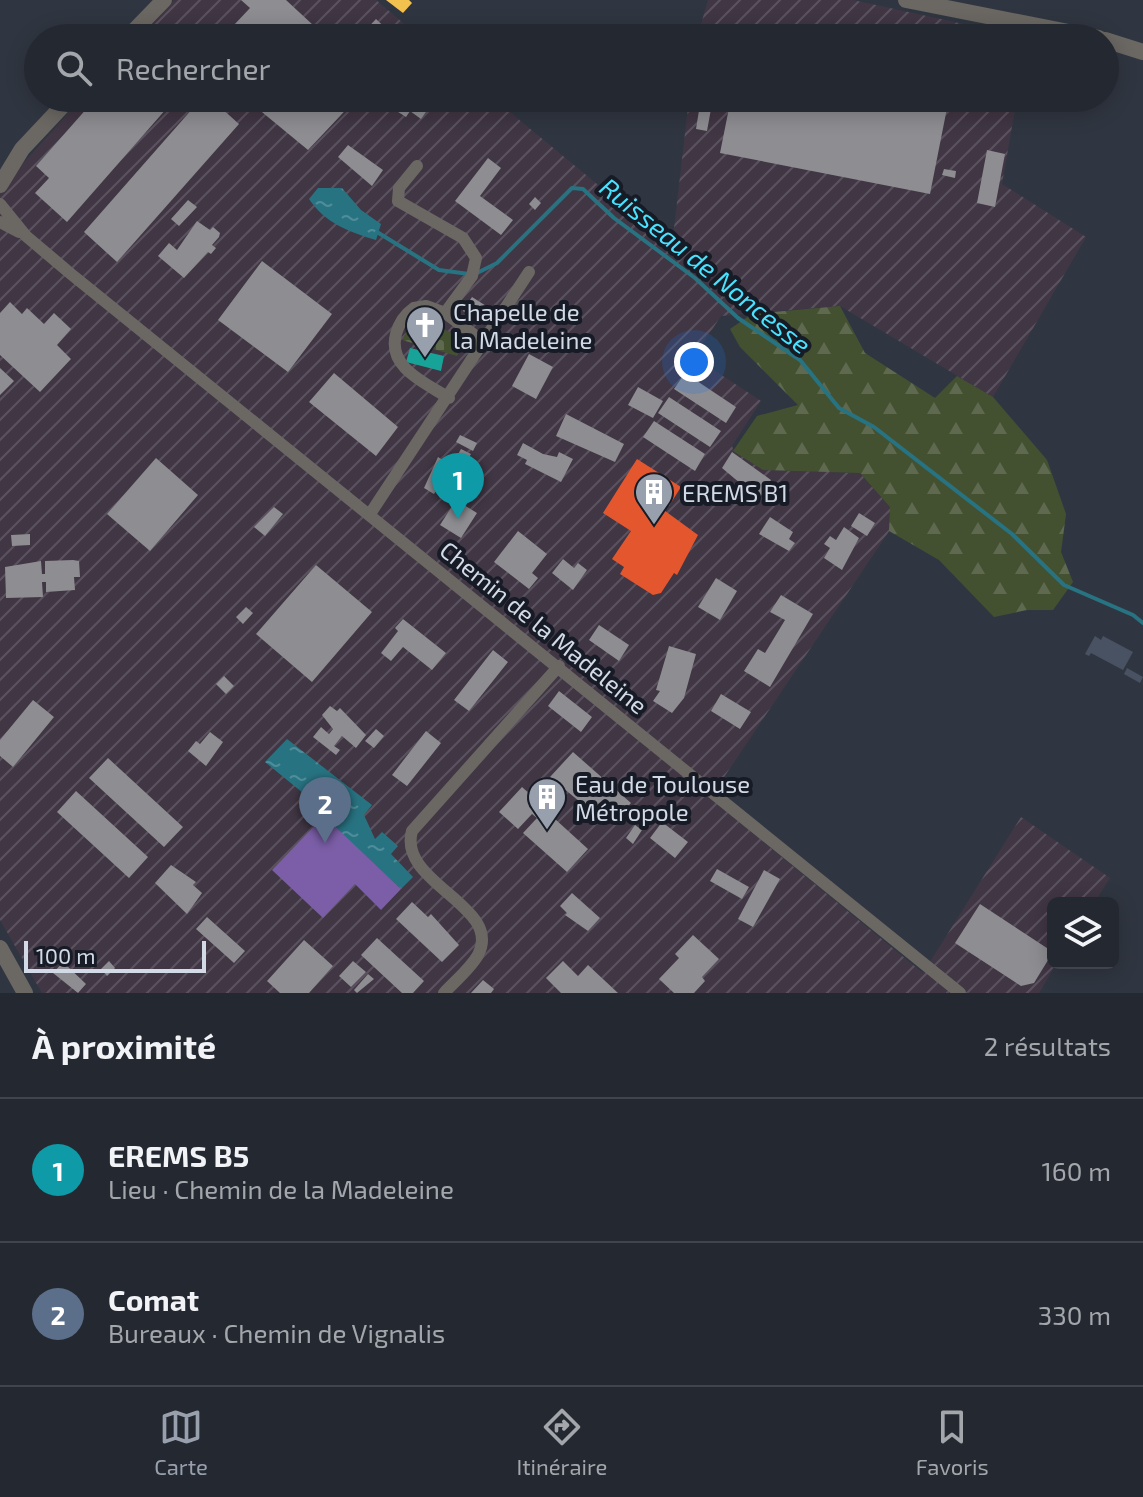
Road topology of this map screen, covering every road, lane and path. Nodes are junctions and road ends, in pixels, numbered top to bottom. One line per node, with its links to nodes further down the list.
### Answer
1 (164, 0): 3 (street)
2 (906, 0): 4 (street)
3 (141, 24)
4 (1028, 24)
5 (1119, 44): 6 (street)
6 (1143, 52)
7 (57, 112): 8 (street)
8 (22, 149): 9 (street); 11 (street)
9 (0, 165)
10 (417, 166): 16 (street)
11 (0, 185)
12 (0, 204): 14 (street, Chemin de la Madeleine)
13 (0, 222): 14 (street, Chemin de la Madeleine)
14 (26, 236): 19 (street, Chemin de la Madeleine)
15 (529, 272): 17 (street)
16 (445, 313): 17 (street); 18 (street)
17 (484, 342): 18 (street)
18 (449, 398): 19 (street)
19 (370, 514): 20 (street, Chemin de la Madeleine)
20 (559, 666): 23 (street); 24 (street, Chemin de la Madeleine)
21 (0, 948): 22 (street)
22 (25, 993)
23 (444, 993)
24 (960, 993)

